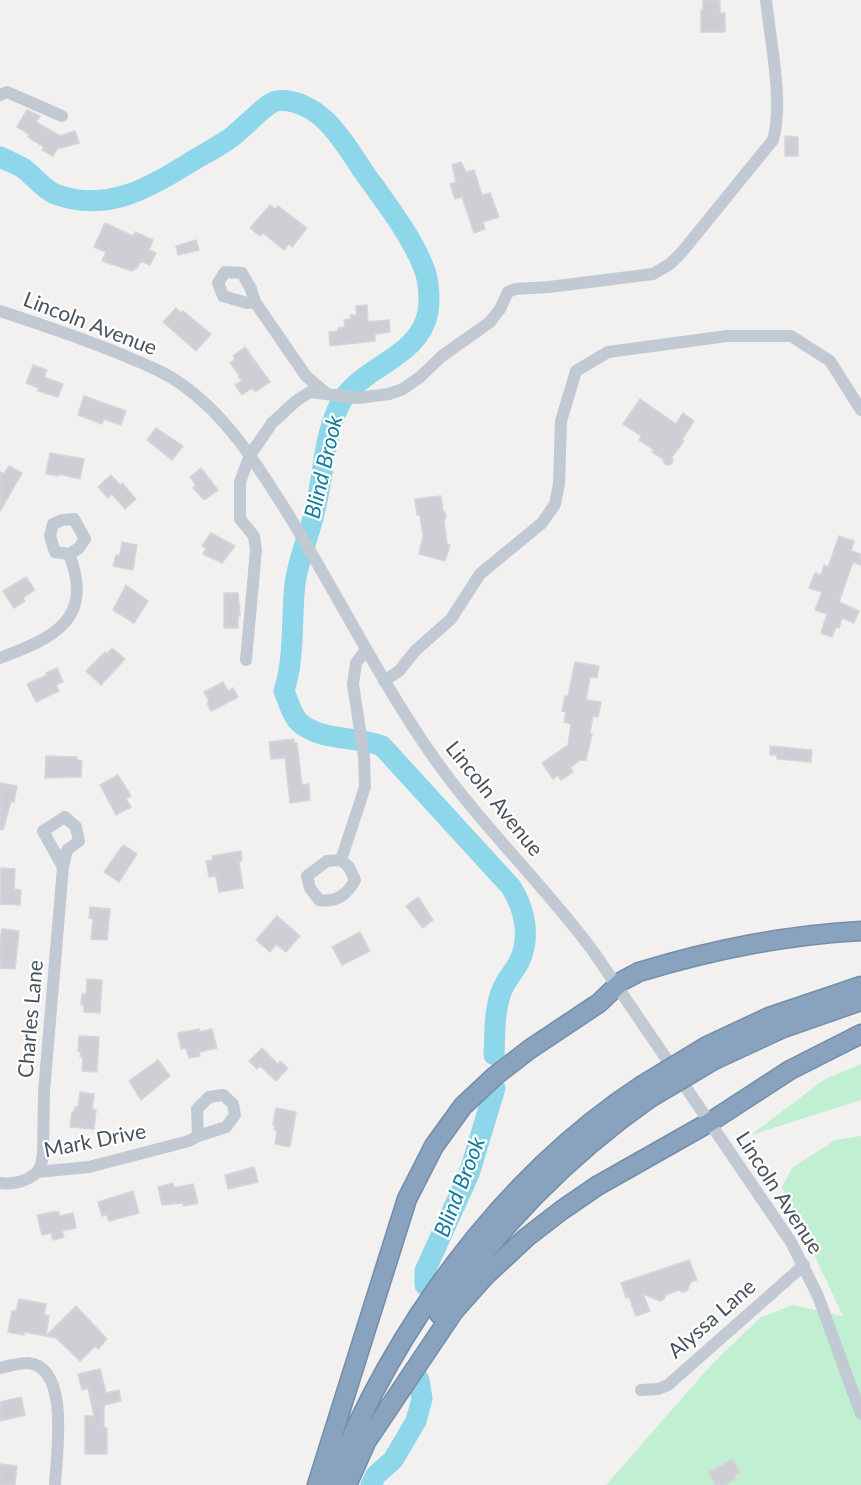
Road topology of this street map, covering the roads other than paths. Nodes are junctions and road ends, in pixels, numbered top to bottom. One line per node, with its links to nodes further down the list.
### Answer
1 (766, 0): 6 (street)
2 (0, 95): 3 (street)
3 (62, 116)
4 (255, 302): 6 (street)
5 (0, 311): 8 (street, Lincoln Avenue)
6 (328, 395): 8 (street)
7 (861, 410): 13 (street)
8 (250, 455): 10 (street, Lincoln Avenue); 12 (street)
9 (69, 554): 11 (street)
10 (366, 650): 13 (street, Lincoln Avenue); 14 (street)
11 (0, 658)
12 (246, 660)
13 (384, 681): 17 (street, Lincoln Avenue)
14 (341, 860)
15 (63, 867): 25 (street, Charles Lane)
16 (861, 931): 17 (highway)
17 (616, 986): 23 (street, Lincoln Avenue); 33 (highway)
18 (861, 986): 21 (highway)
19 (861, 1001): 21 (highway)
20 (861, 1034): 23 (highway)
21 (710, 1053): 22 (highway, bridge)
22 (646, 1092): 31 (highway); 34 (highway)
23 (710, 1122): 27 (street, Lincoln Avenue); 31 (highway)
24 (198, 1136): 25 (street, Mark Drive)
25 (37, 1172): 26 (street, Mark Drive)
26 (0, 1183)
27 (804, 1265): 29 (street, Alyssa Lane); 30 (street, Lincoln Avenue)
28 (0, 1368): 32 (street)
29 (641, 1390)
30 (861, 1414)
31 (366, 1442): 35 (highway)
32 (55, 1485)
33 (317, 1485)
34 (331, 1485)
35 (347, 1485)

